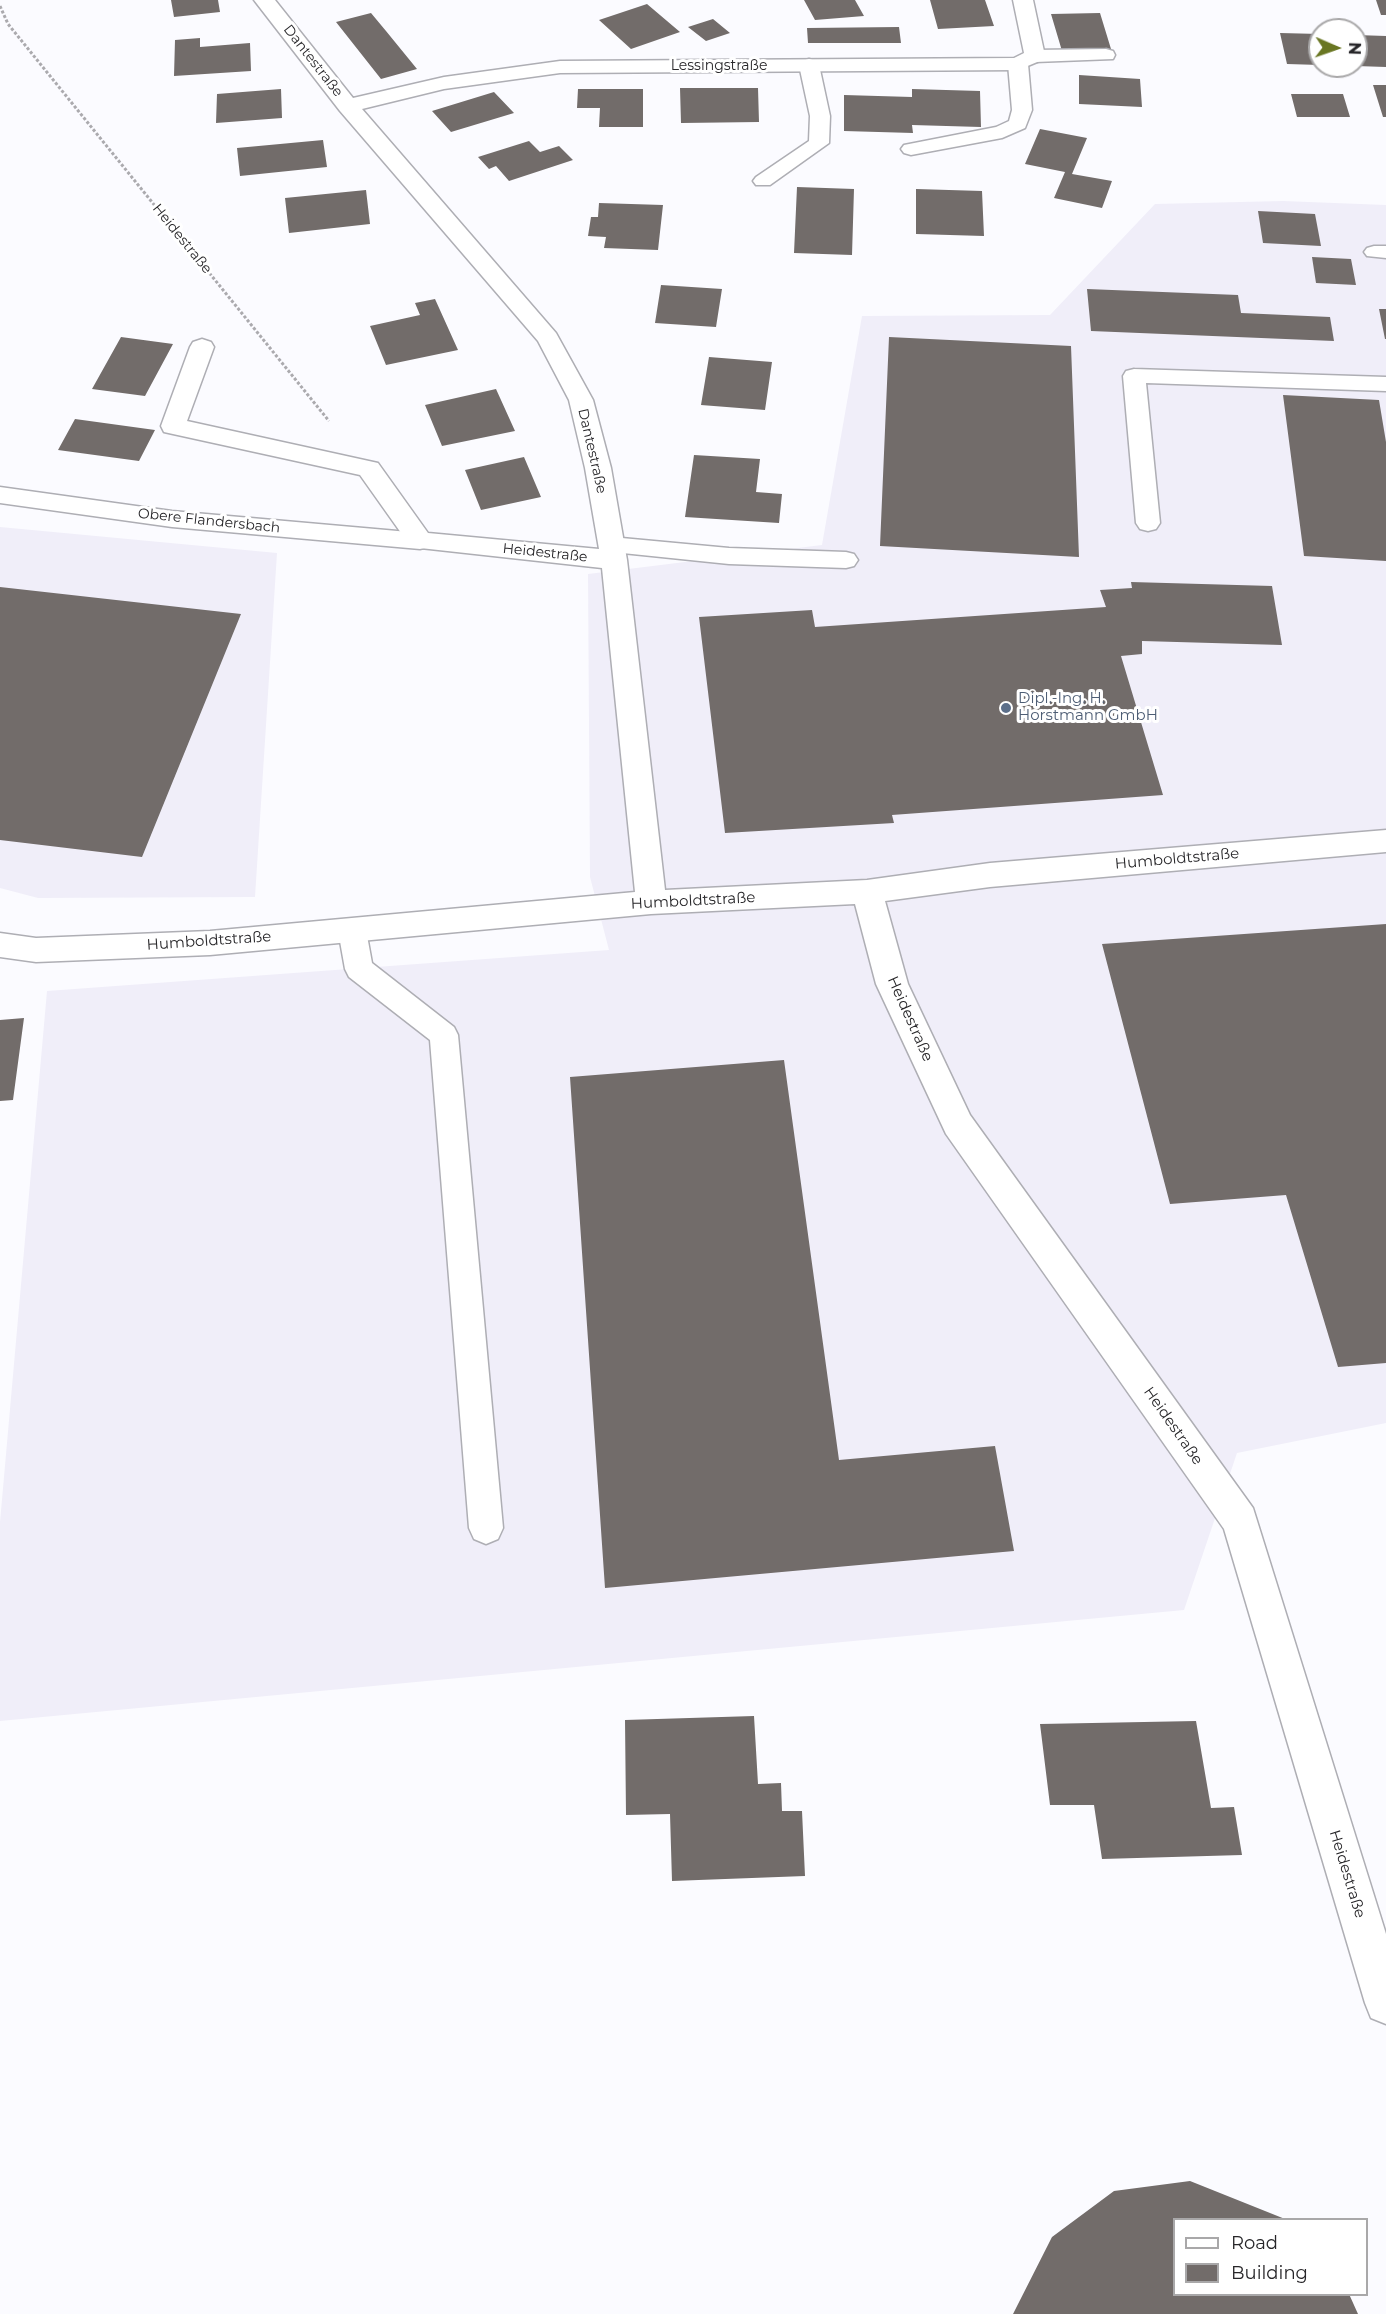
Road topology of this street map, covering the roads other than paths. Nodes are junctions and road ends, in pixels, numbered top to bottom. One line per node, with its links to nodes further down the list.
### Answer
1 (264, 0): 6 (street, Dantestraße)
2 (1023, 0): 4 (street)
3 (1106, 55): 4 (lane)
4 (1026, 60): 5 (street, Lessingstraße); 7 (lane)
5 (809, 65): 6 (street, Lessingstraße); 8 (lane)
6 (348, 106): 14 (street, Dantestraße)
7 (911, 149)
8 (763, 181)
9 (202, 346): 13 (street)
10 (1386, 384): 12 (lane)
11 (0, 495): 13 (lane, Obere Flandersbach)
12 (1148, 523)
13 (420, 541): 14 (street, Heidestraße)
14 (613, 553): 15 (lane); 18 (street, Dantestraße)
15 (846, 560)
16 (1386, 841): 17 (street, Humboldtstraße)
17 (867, 892): 18 (street, Humboldtstraße); 22 (street, Heidestraße)
18 (651, 903): 19 (street, Humboldtstraße)
19 (352, 930): 20 (street, Humboldtstraße); 21 (lane)
20 (0, 945)
21 (486, 1528)
22 (1386, 2003)

